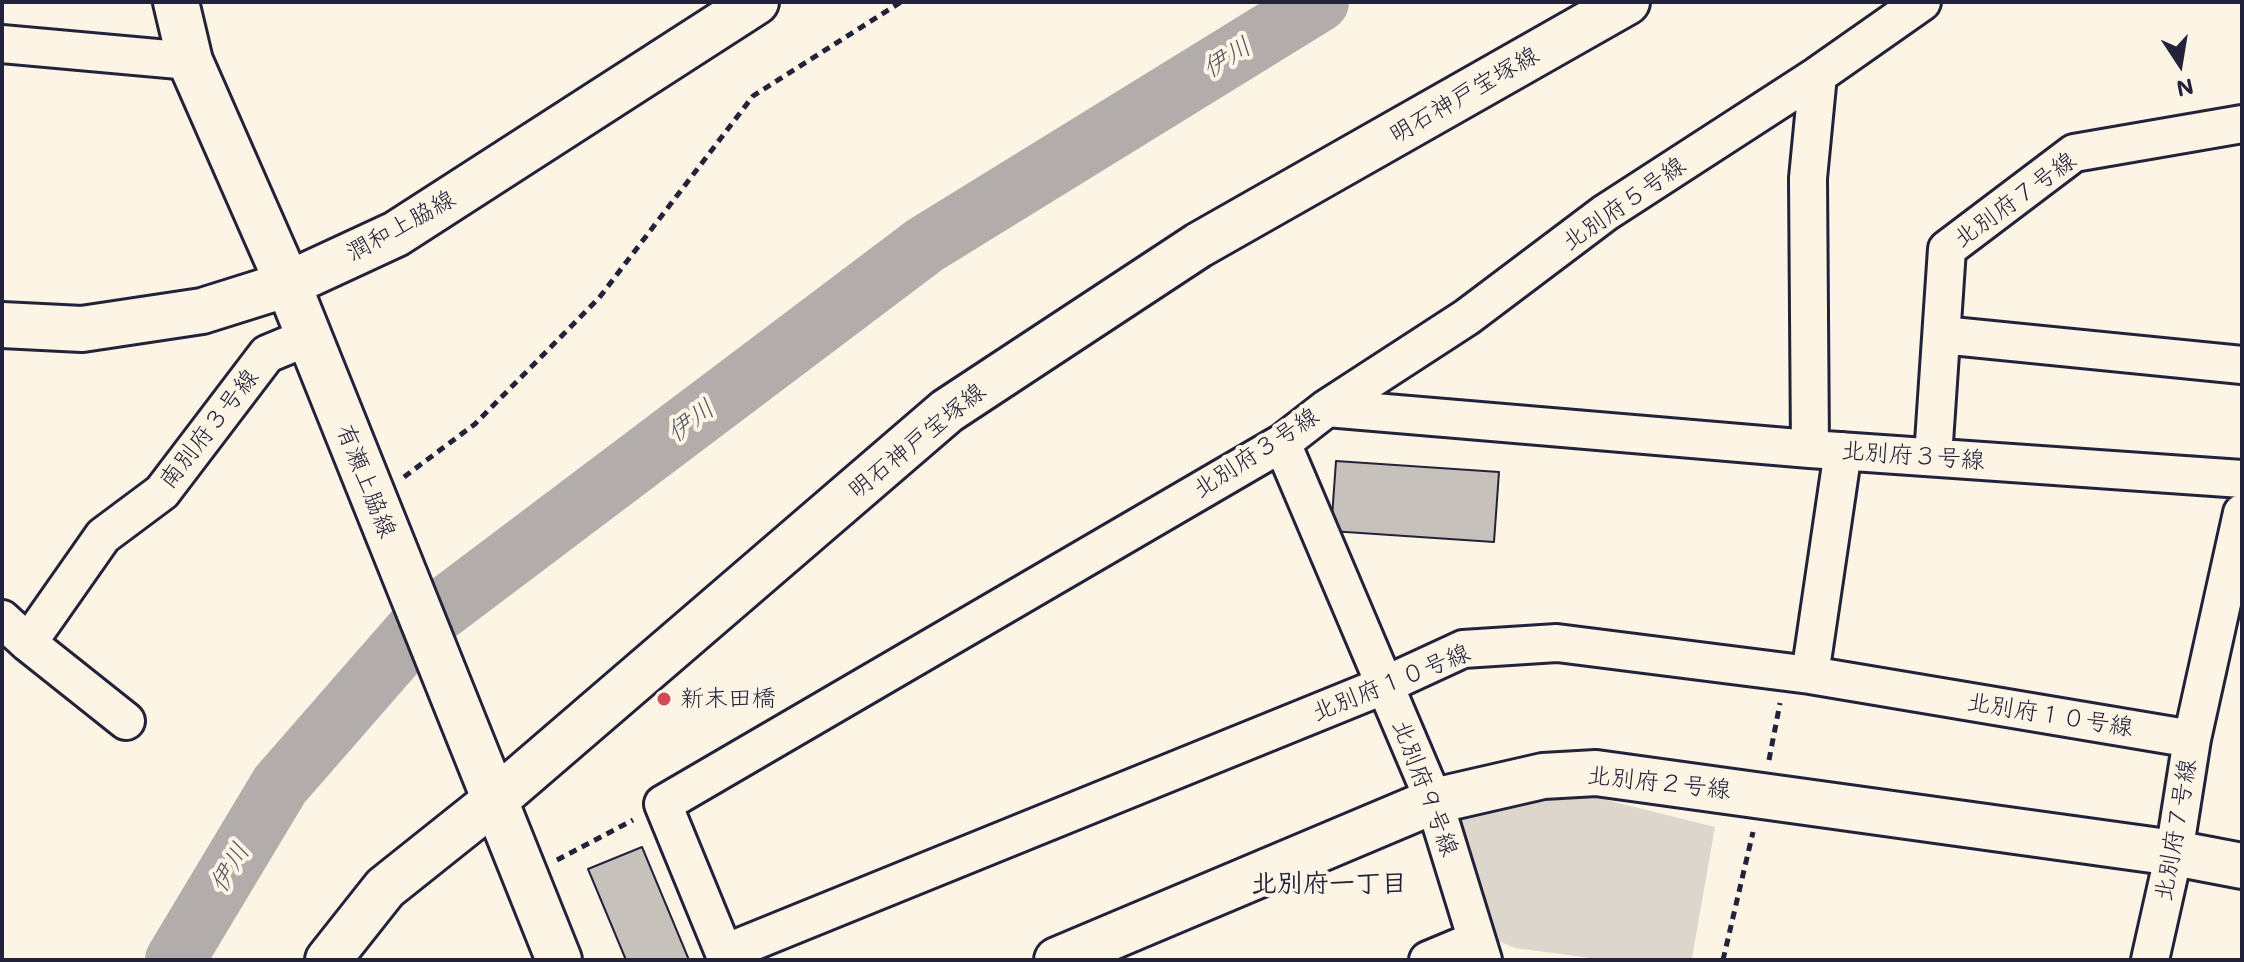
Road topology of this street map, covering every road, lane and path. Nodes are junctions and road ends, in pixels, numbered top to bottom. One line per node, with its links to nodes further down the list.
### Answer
1 (176, 2): 7 (street, 有瀬上脇線)
2 (756, 2): 10 (street, 潤和上脇線)
3 (901, 2): 20 (path)
4 (1627, 2): 28 (street, 明石神戸宝塚線)
5 (1922, 2): 8 (street, 北別府５号線)
6 (2, 44): 7 (street)
7 (190, 61): 10 (street, 有瀬上脇線)
8 (1818, 75): 15 (street, 北別府５号線); 17 (street)
9 (2242, 124): 12 (street, 北別府７号線)
10 (288, 284): 11 (street, 潤和上脇線); 13 (street, 有瀬上脇線)
11 (2, 325)
12 (1942, 335): 14 (street); 18 (street, 北別府７号線)
13 (308, 337): 20 (street, 有瀬上脇線); 22 (street, 南別府３号線)
14 (2242, 365)
15 (1327, 408): 16 (street, 北別府３号線); 17 (street, 北別府３号線)
16 (1282, 443): 24 (street, 北別府９号線); 30 (street, 北別府３号線)
17 (1826, 450): 18 (street, 北別府３号線); 23 (street)
18 (1933, 457): 19 (street, 北別府３号線)
19 (2242, 479)
20 (375, 504): 28 (street, 有瀬上脇線)
21 (2242, 513): 26 (street, 北別府７号線)
22 (15, 631): 25 (street)
23 (1798, 674): 24 (street, 北別府１０号線); 26 (street, 北別府１０号線); 27 (path)
24 (1385, 685): 29 (street, 北別府９号線); 36 (street, 北別府１０号線)
25 (126, 721)
26 (2192, 739): 31 (street, 北別府７号線)
27 (1761, 795): 29 (street, 北別府２号線); 31 (street, 北別府２号線); 40 (path)
28 (494, 801): 33 (street, 有瀬上脇線); 34 (street, 明石神戸宝塚線)
29 (1434, 801): 35 (street, 北別府９号線); 38 (street, 北別府２号線)
30 (663, 804): 33 (path); 36 (street)
31 (2174, 853): 32 (street, 北別府２号線); 41 (street, 北別府７号線)
32 (2242, 866)
33 (524, 877): 37 (street, 有瀬上脇線)
34 (347, 950)
35 (1480, 950): 39 (street)
36 (726, 957)
37 (559, 960)
38 (1057, 960)
39 (1428, 960)
40 (1723, 960)
41 (2150, 960)

